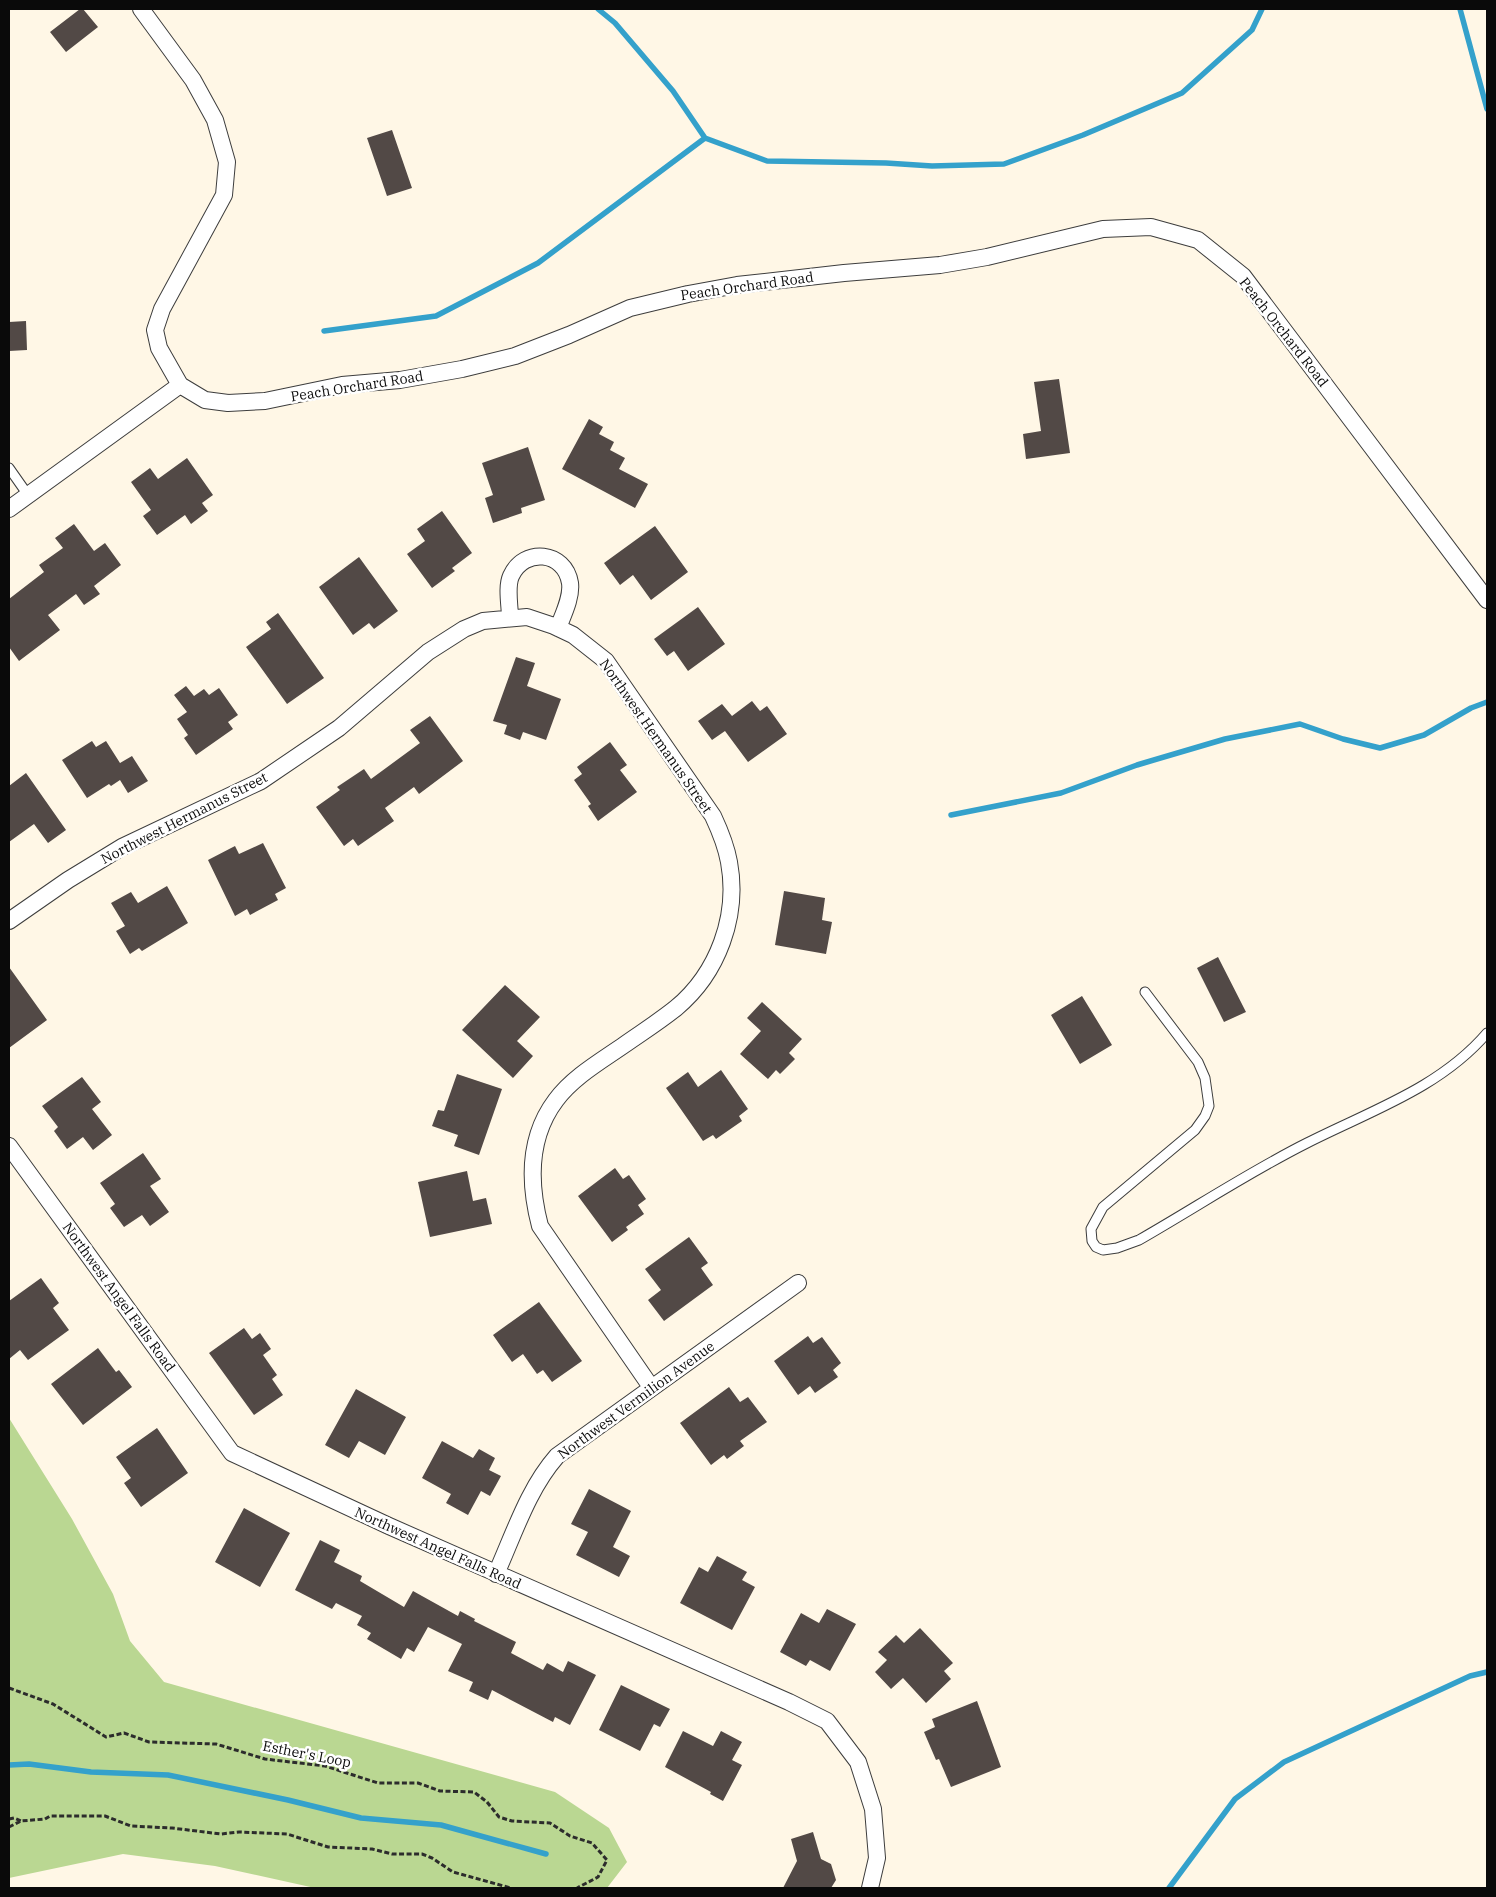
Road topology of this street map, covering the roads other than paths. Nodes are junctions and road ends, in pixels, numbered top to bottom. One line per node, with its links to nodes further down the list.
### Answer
1 (141, 9): 2 (street, Peach Orchard Road)
2 (180, 385): 4 (street); 6 (street, Peach Orchard Road)
3 (9, 468): 4 (lane)
4 (28, 495): 5 (street)
5 (9, 509)
6 (1487, 600)
7 (510, 618): 8 (street, Northwest Hermanus Street); 8 (street); 9 (street, Northwest Hermanus Street)
8 (558, 628): 14 (street, Northwest Hermanus Street)
9 (9, 921)
10 (1145, 992): 11 (lane)
11 (1487, 1033)
12 (9, 1146): 15 (street, Northwest Angel Falls Road)
13 (798, 1284): 14 (street, Northwest Vermilion Avenue)
14 (651, 1387): 15 (street, Northwest Vermilion Avenue)
15 (496, 1574): 16 (street, Northwest Angel Falls Road)
16 (870, 1888)

